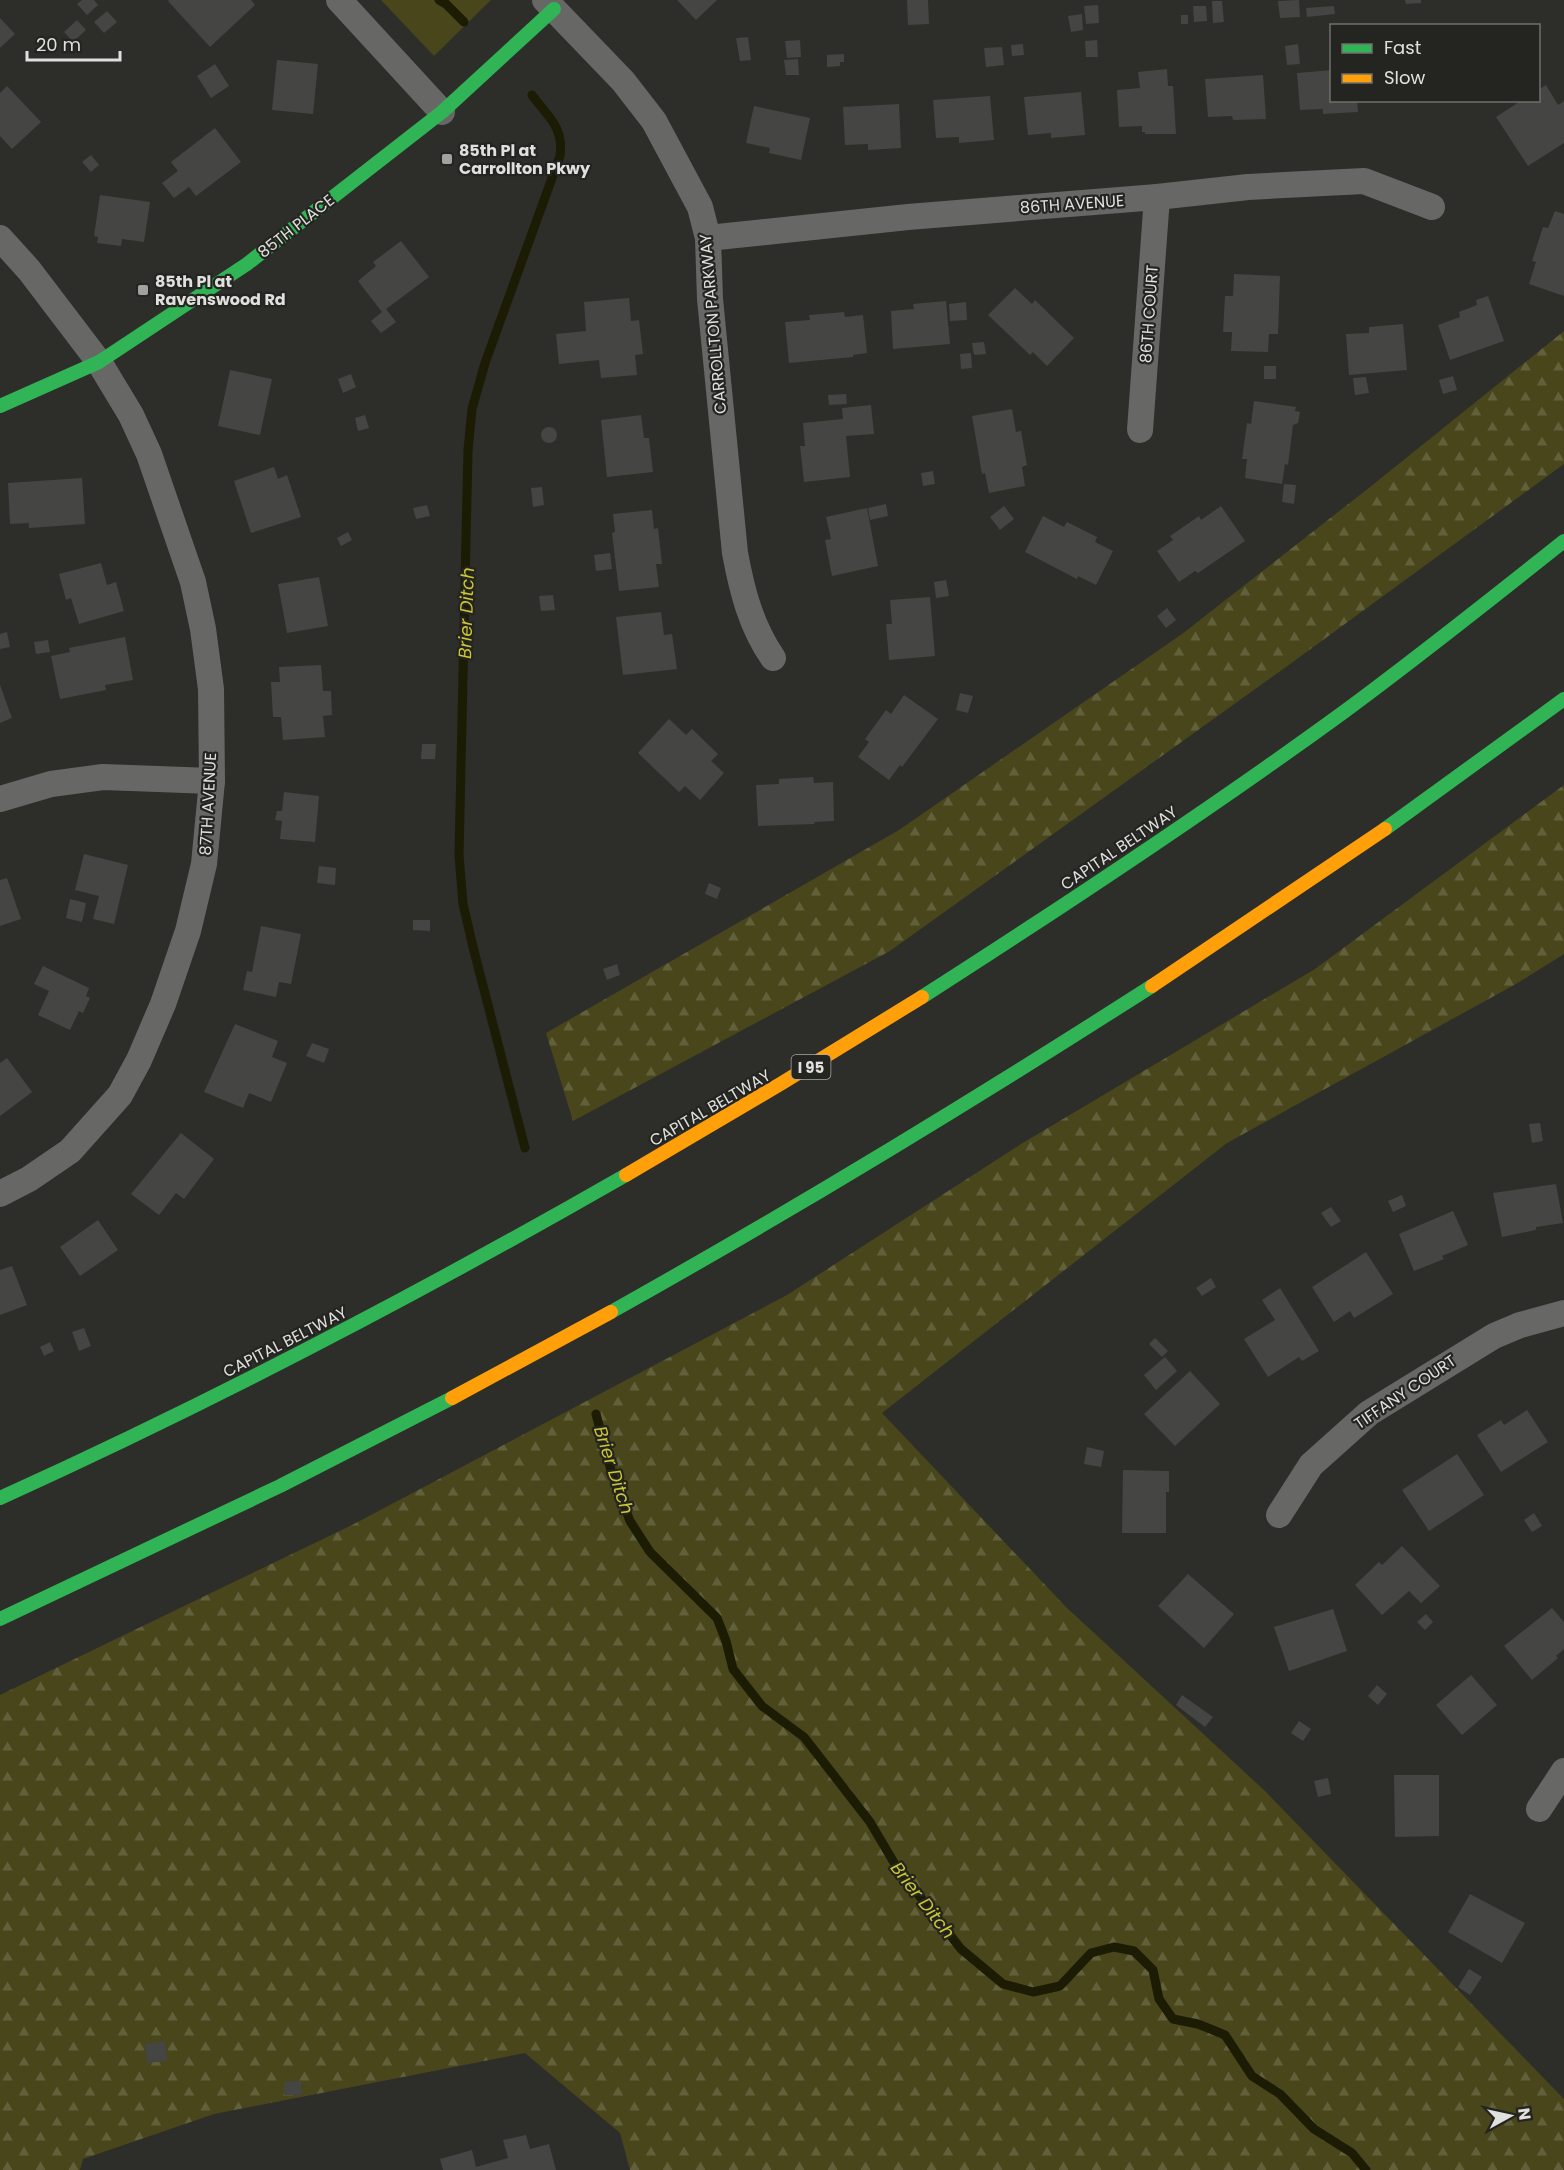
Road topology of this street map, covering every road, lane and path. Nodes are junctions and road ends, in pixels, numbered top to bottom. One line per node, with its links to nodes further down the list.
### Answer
1 (339, 0): 3 (street)
2 (553, 3): 3 (main road, 85TH PLACE); 7 (street, CARROLLTON PARKWAY)
3 (442, 112): 8 (main road, 85TH PLACE)
4 (1157, 197): 5 (street, 86TH AVENUE); 7 (street, 86TH AVENUE); 10 (street, 86TH COURT)
5 (1432, 207)
6 (0, 238): 8 (street, 87TH AVENUE)
7 (708, 238): 12 (street, CARROLLTON PARKWAY)
8 (99, 362): 9 (main road, 85TH PLACE); 14 (street, 87TH AVENUE)
9 (0, 406)
10 (1140, 430)
11 (1564, 542): 18 (main road, CAPITAL BELTWAY / I 95)
12 (773, 658)
13 (1564, 699): 20 (main road)
14 (212, 781): 15 (street); 16 (street, 87TH AVENUE)
15 (0, 800)
16 (0, 1194)
17 (1564, 1313): 19 (street, TIFFANY COURT)
18 (0, 1498)
19 (1279, 1515)
20 (0, 1618)
21 (1564, 1771): 22 (street)
22 (1539, 1809)

